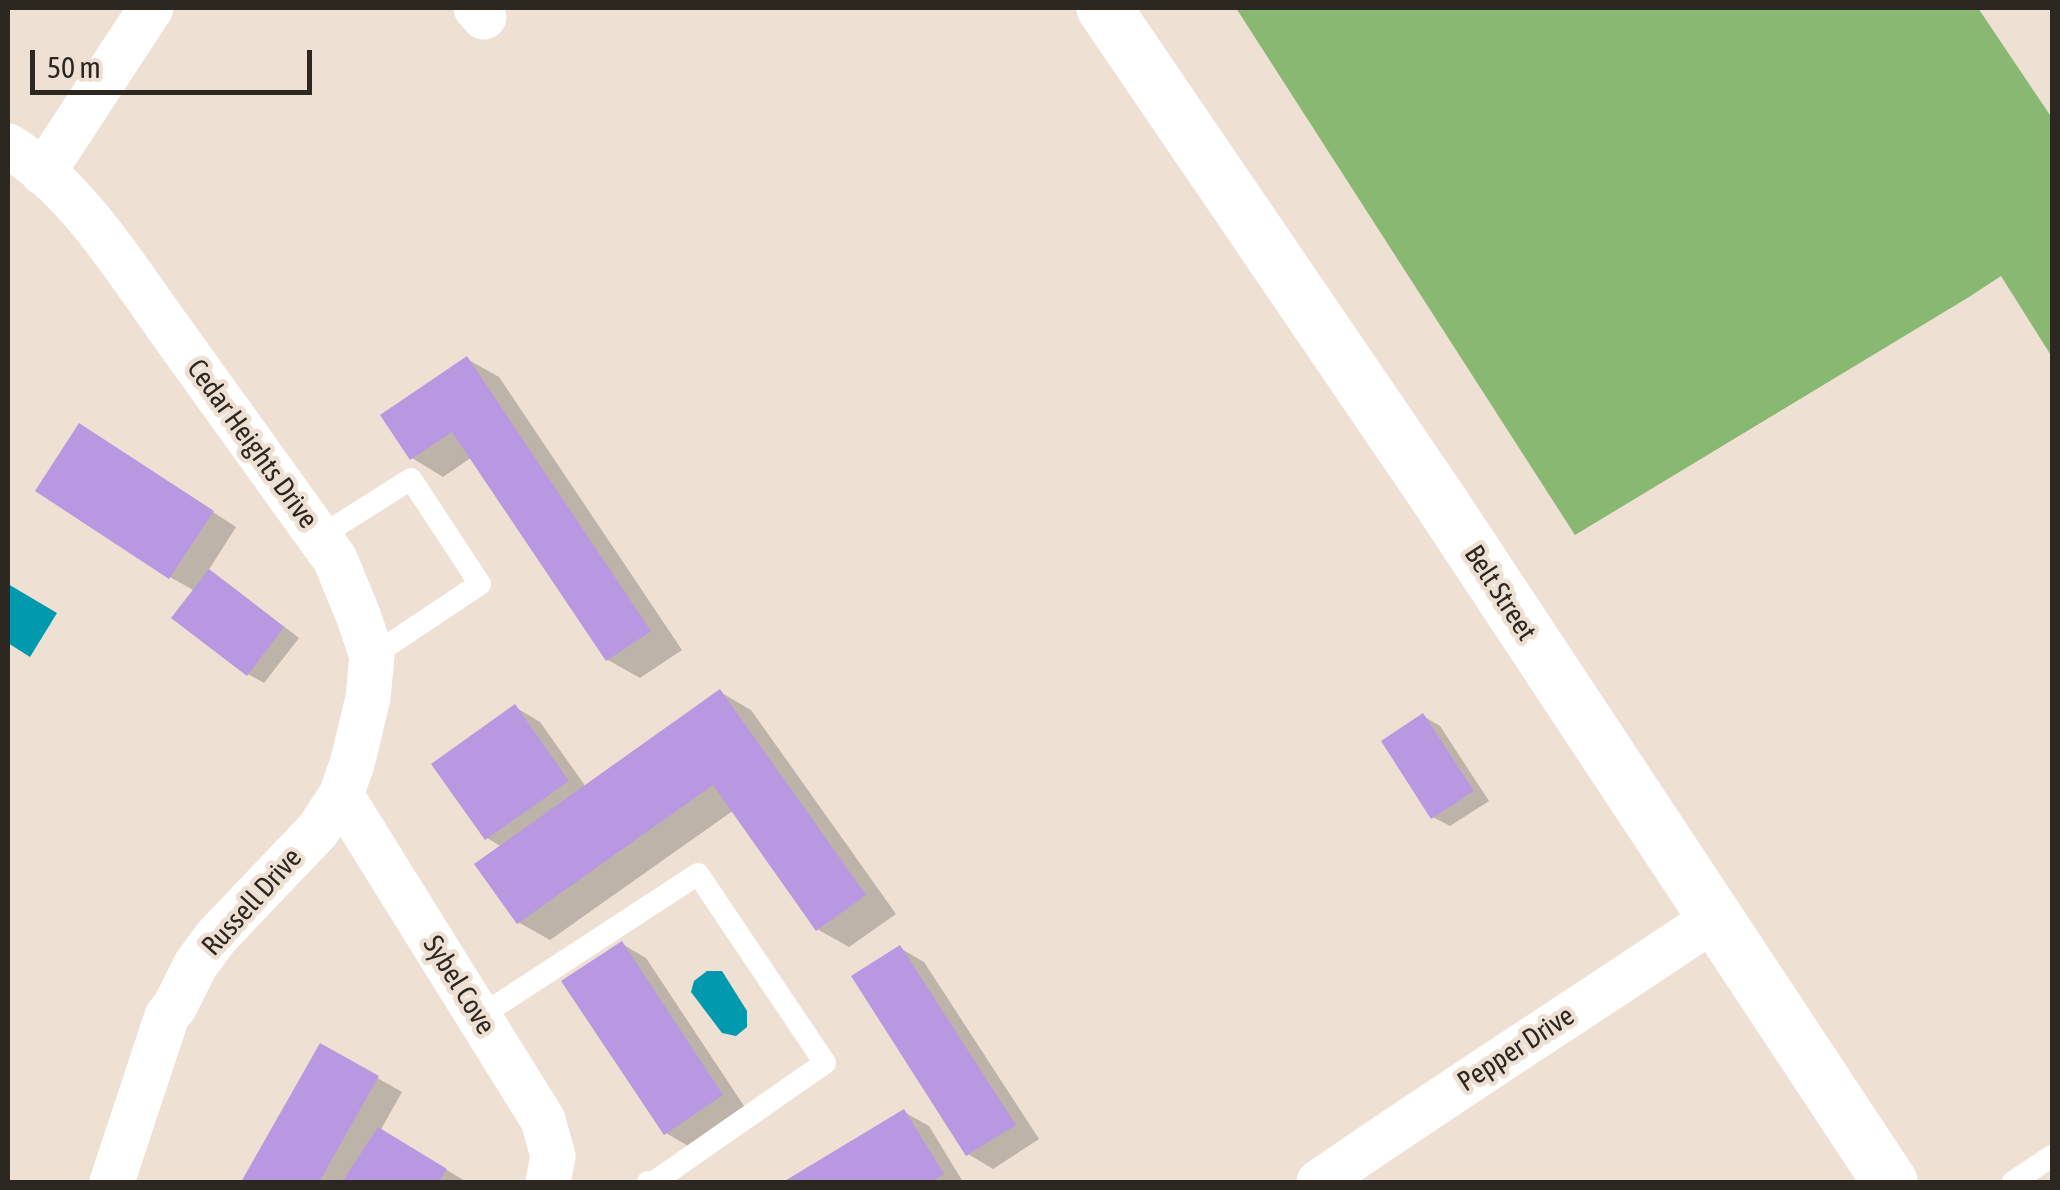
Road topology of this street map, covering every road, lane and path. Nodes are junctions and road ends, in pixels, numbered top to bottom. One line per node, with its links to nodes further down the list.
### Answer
1 (151, 8): 4 (street)
2 (1104, 8): 8 (street, Belt Street)
3 (8, 146): 4 (street, Cedar Heights Drive)
4 (43, 173): 5 (street, Cedar Heights Drive)
5 (319, 537): 6 (street, Cedar Heights Drive); 6 (lane)
6 (372, 656): 7 (street, Cedar Heights Drive)
7 (341, 795): 9 (street, Sybel Cove); 11 (street, Russell Drive)
8 (1715, 918): 14 (street, Pepper Drive); 15 (street, Belt Street)
9 (479, 1017): 12 (street, Sybel Cove); 13 (lane)
10 (2052, 1156): 16 (lane)
11 (112, 1182)
12 (548, 1182)
13 (648, 1182)
14 (1319, 1182)
15 (1890, 1182)
16 (2013, 1182)

